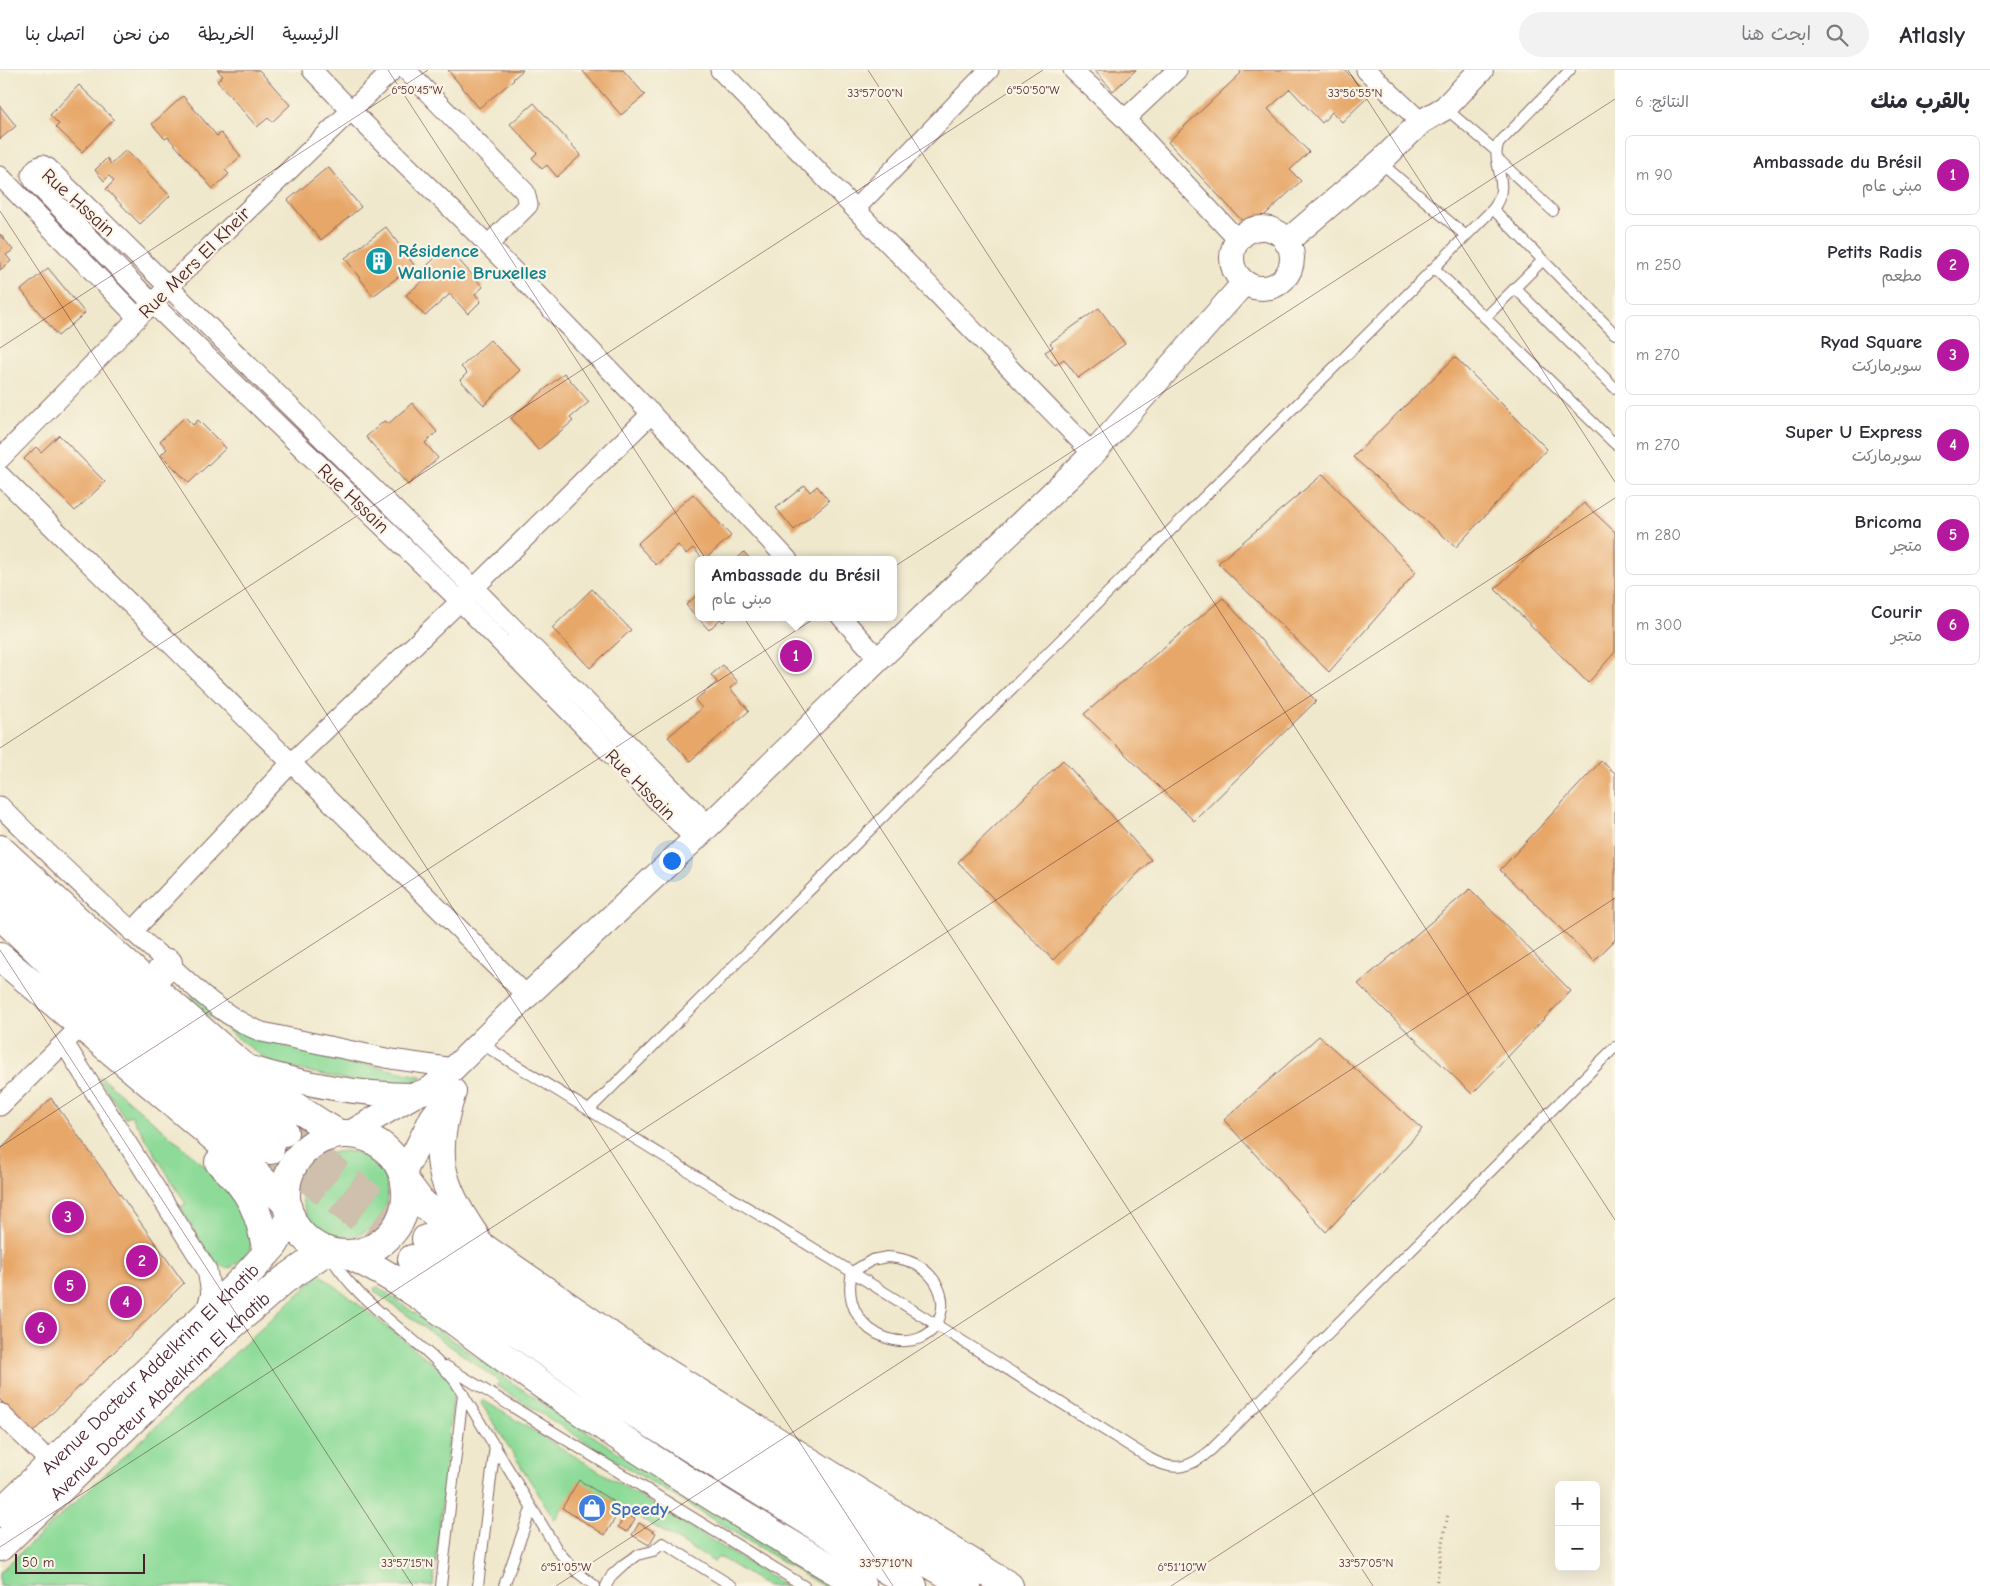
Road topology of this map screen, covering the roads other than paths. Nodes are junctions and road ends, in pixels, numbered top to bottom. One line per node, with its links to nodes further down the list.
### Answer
1 (312, 70): 12 (street)
2 (393, 70): 12 (street, Rue Mers El Kheir)
3 (406, 70): 24 (street)
4 (720, 70): 18 (street)
5 (989, 70): 18 (street)
6 (1073, 70): 13 (street)
7 (1177, 70): 13 (street)
8 (1366, 70): 14 (street)
9 (1481, 70): 11 (street)
10 (1570, 70): 15 (lane)
11 (1445, 108): 14 (street); 15 (lane)
12 (350, 110): 24 (street); 28 (street, Rue Mers El Kheir)
13 (1125, 119): 22 (street)
14 (1422, 122): 16 (street)
15 (1496, 155): 19 (lane); 20 (lane)
16 (1380, 162): 21 (lane); 23 (street)
17 (0, 176): 31 (street)
18 (856, 208): 37 (street)
19 (1492, 210): 21 (lane); 25 (lane)
20 (1554, 211)
21 (1466, 236): 26 (lane)
22 (1238, 240): 23 (street); 27 (street)
23 (1286, 242): 27 (street)
24 (488, 245): 35 (street)
25 (1542, 261): 29 (lane); 33 (lane)
26 (1434, 268): 32 (lane); 64 (lane)
27 (1244, 282): 37 (street)
28 (168, 287): 30 (street, Rue Mers El Kheir); 30 (street, Rue Hssain); 41 (street, Rue Hssain)
29 (1515, 288): 32 (lane); 34 (lane)
30 (152, 303): 31 (street, Rue Mers El Kheir); 42 (street, Rue Hssain)
31 (138, 318): 38 (street, Rue Mers El Kheir)
32 (1485, 318): 36 (lane)
33 (1615, 334)
34 (1615, 388)
35 (652, 413): 40 (street); 41 (street)
36 (1615, 444)
37 (1093, 454): 44 (street)
38 (0, 459)
39 (0, 475): 45 (street)
40 (784, 556)
41 (474, 588): 42 (street); 47 (street, Rue Hssain)
42 (460, 601): 45 (street); 47 (street, Rue Hssain)
43 (845, 621): 44 (street)
44 (879, 659): 47 (street)
45 (292, 762): 51 (street); 55 (street)
46 (0, 806): 51 (street)
47 (702, 832): 55 (street)
48 (0, 849): 54 (main road)
49 (0, 881): 50 (main road)
50 (0, 915)
51 (132, 932): 53 (street)
52 (0, 958): 56 (main road)
53 (168, 964): 54 (main road); 60 (street)
54 (150, 986): 59 (main road)
55 (527, 996): 57 (street)
56 (73, 1035): 62 (main road); 63 (street); 71 (street)
57 (480, 1044): 60 (street); 64 (lane)
58 (1615, 1047): 75 (lane)
59 (242, 1065): 61 (street); 65 (main road)
60 (453, 1080): 61 (street); 66 (street); 68 (main road)
61 (415, 1095): 65 (street)
62 (171, 1102): 67 (main road); 70 (main road)
63 (0, 1106)
64 (589, 1110): 72 (lane)
65 (343, 1134): 66 (main road); 67 (main road)
66 (404, 1178): 68 (main road); 69 (main road)
67 (289, 1211): 69 (main road); 70 (main road, Avenue Docteur Addelkrim El Khatib)
68 (485, 1250): 94 (main road)
69 (333, 1252): 76 (lane); 83 (main road, Avenue Docteur Abdelkrim El Khatib); 91 (main road)
70 (267, 1253): 73 (main road, Avenue Docteur Addelkrim El Khatib)
71 (207, 1270): 73 (street); 74 (street)
72 (852, 1272): 75 (lane); 75 (lane); 75 (lane)
73 (246, 1276): 74 (main road, Avenue Docteur Addelkrim El Khatib)
74 (205, 1315): 80 (main road, Avenue Docteur Addelkrim El Khatib)
75 (936, 1325)
76 (437, 1360): 77 (lane); 90 (lane)
77 (464, 1393): 79 (lane); 84 (lane)
78 (0, 1413): 80 (street)
79 (495, 1445): 81 (lane); 85 (lane)
80 (50, 1463): 82 (main road, Avenue Docteur Addelkrim El Khatib)
81 (531, 1509): 86 (lane); 87 (lane)
82 (0, 1513)
83 (0, 1547)
84 (441, 1586)
85 (478, 1586)
86 (504, 1586)
87 (595, 1586)
88 (606, 1586): 89 (lane)
89 (732, 1586)
90 (804, 1586)
91 (862, 1586)
92 (913, 1586): 93 (main road)
93 (967, 1586)
94 (1008, 1586)

